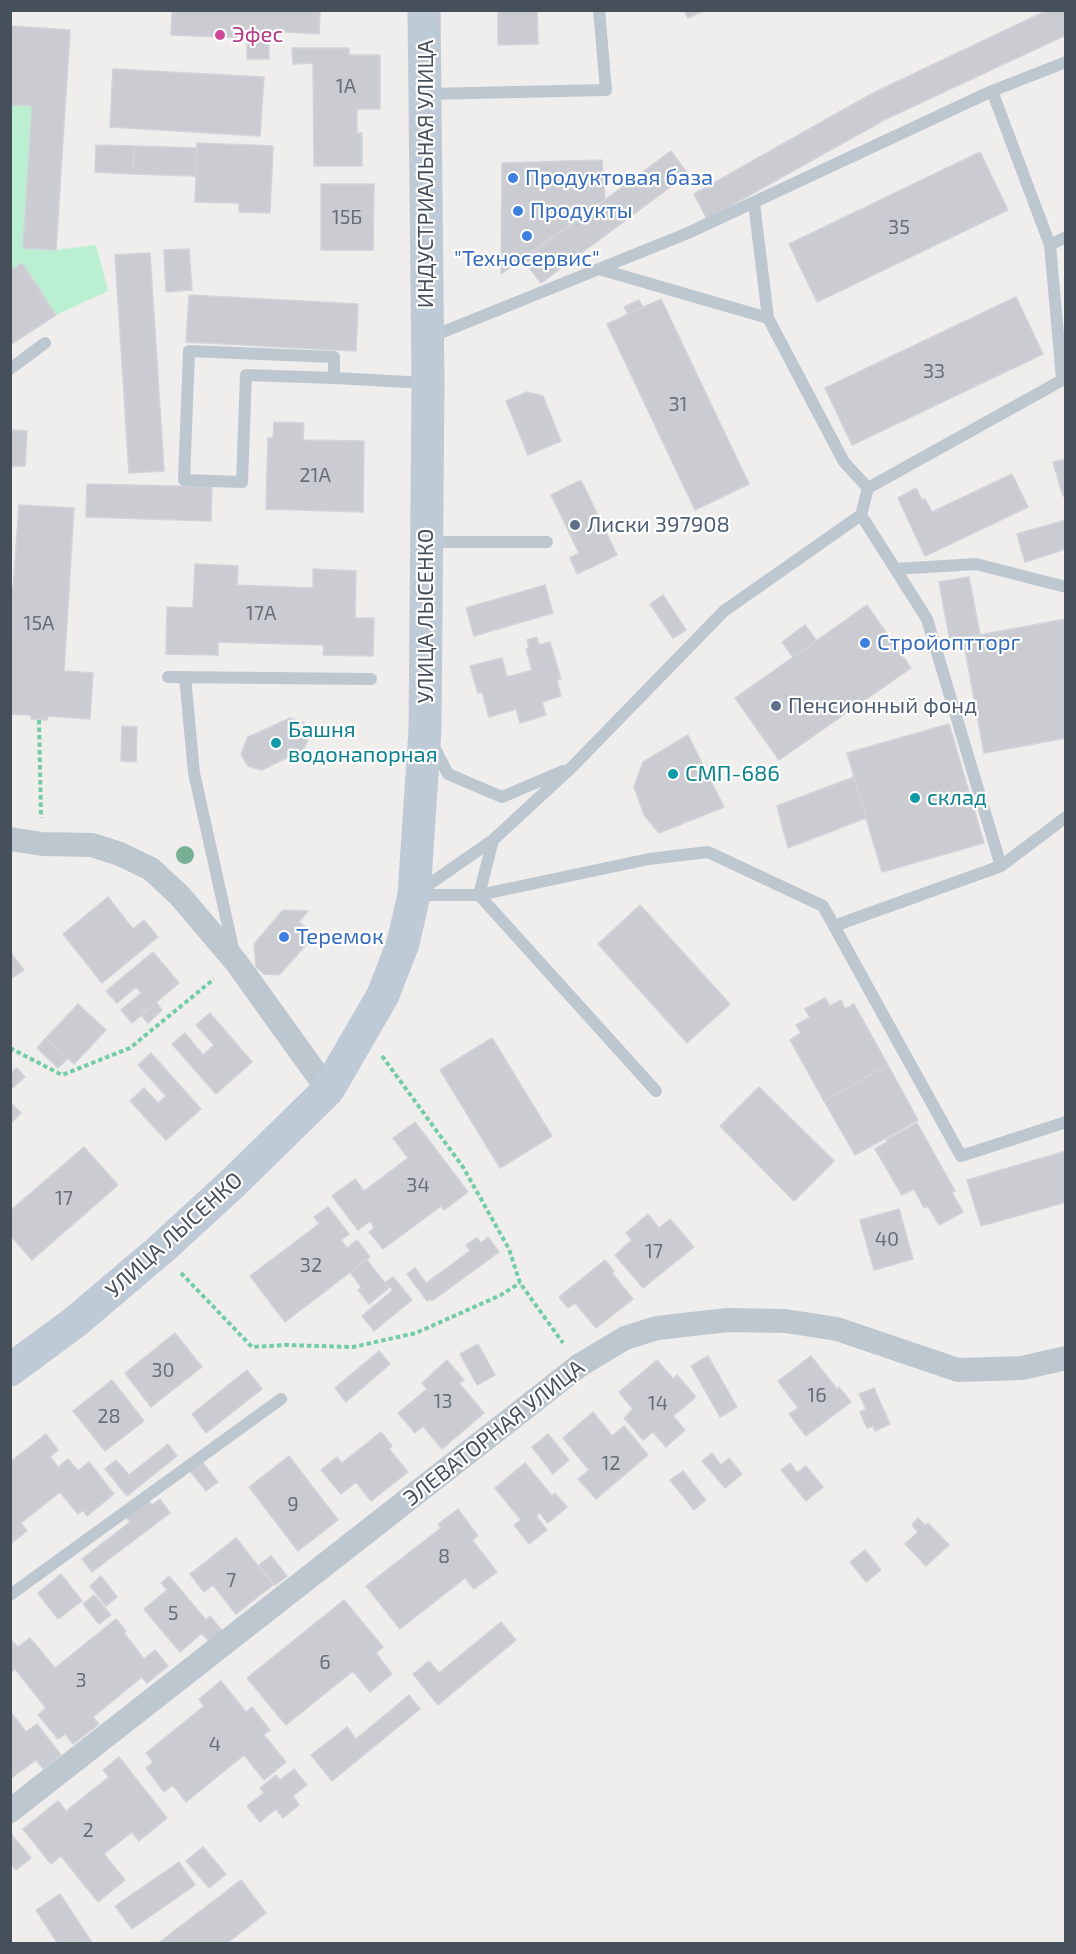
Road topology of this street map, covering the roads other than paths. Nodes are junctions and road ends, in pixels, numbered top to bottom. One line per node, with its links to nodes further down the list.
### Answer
1 (424, 10): 5 (main road, ИНДУСТРИАЛЬНАЯ УЛИЦА)
2 (599, 10): 5 (lane)
3 (1065, 62): 4 (lane)
4 (992, 91): 6 (lane); 8 (lane)
5 (426, 94): 11 (main road, ИНДУСТРИАЛЬНАЯ УЛИЦА)
6 (754, 202): 9 (lane); 10 (lane)
7 (1065, 237): 8 (lane)
8 (1050, 245): 15 (lane)
9 (599, 269): 10 (lane); 11 (lane)
10 (768, 318): 17 (lane)
11 (427, 338): 16 (main road, УЛИЦА ЛЫСЕНКО)
12 (45, 343): 13 (lane)
13 (10, 369)
14 (334, 378): 14 (lane); 16 (lane)
15 (1064, 378): 17 (lane)
16 (428, 383): 19 (main road, УЛИЦА ЛЫСЕНКО)
17 (868, 488): 18 (lane)
18 (861, 515): 21 (lane); 27 (lane)
19 (426, 542): 20 (lane); 26 (main road, УЛИЦА ЛЫСЕНКО)
20 (547, 542)
21 (895, 569): 22 (lane); 31 (lane)
22 (1065, 587)
23 (168, 677): 24 (lane)
24 (185, 677): 25 (lane); 35 (lane)
25 (371, 679)
26 (425, 730): 27 (lane); 32 (main road, УЛИЦА ЛЫСЕНКО)
27 (572, 767): 30 (lane)
28 (1065, 817): 31 (lane)
29 (10, 839): 35 (street)
30 (494, 840): 32 (lane); 33 (lane)
31 (1001, 866): 34 (lane)
32 (414, 895): 33 (lane); 36 (main road, УЛИЦА ЛЫСЕНКО)
33 (479, 895): 34 (lane); 37 (lane)
34 (834, 926): 38 (lane)
35 (236, 962): 36 (street)
36 (328, 1090): 40 (main road, УЛИЦА ЛЫСЕНКО)
37 (656, 1091)
38 (1065, 1122)
39 (1065, 1358): 43 (street, ЭЛЕВАТОРНАЯ УЛИЦА)
40 (10, 1370)
41 (281, 1399): 42 (lane)
42 (10, 1595)
43 (10, 1811)

